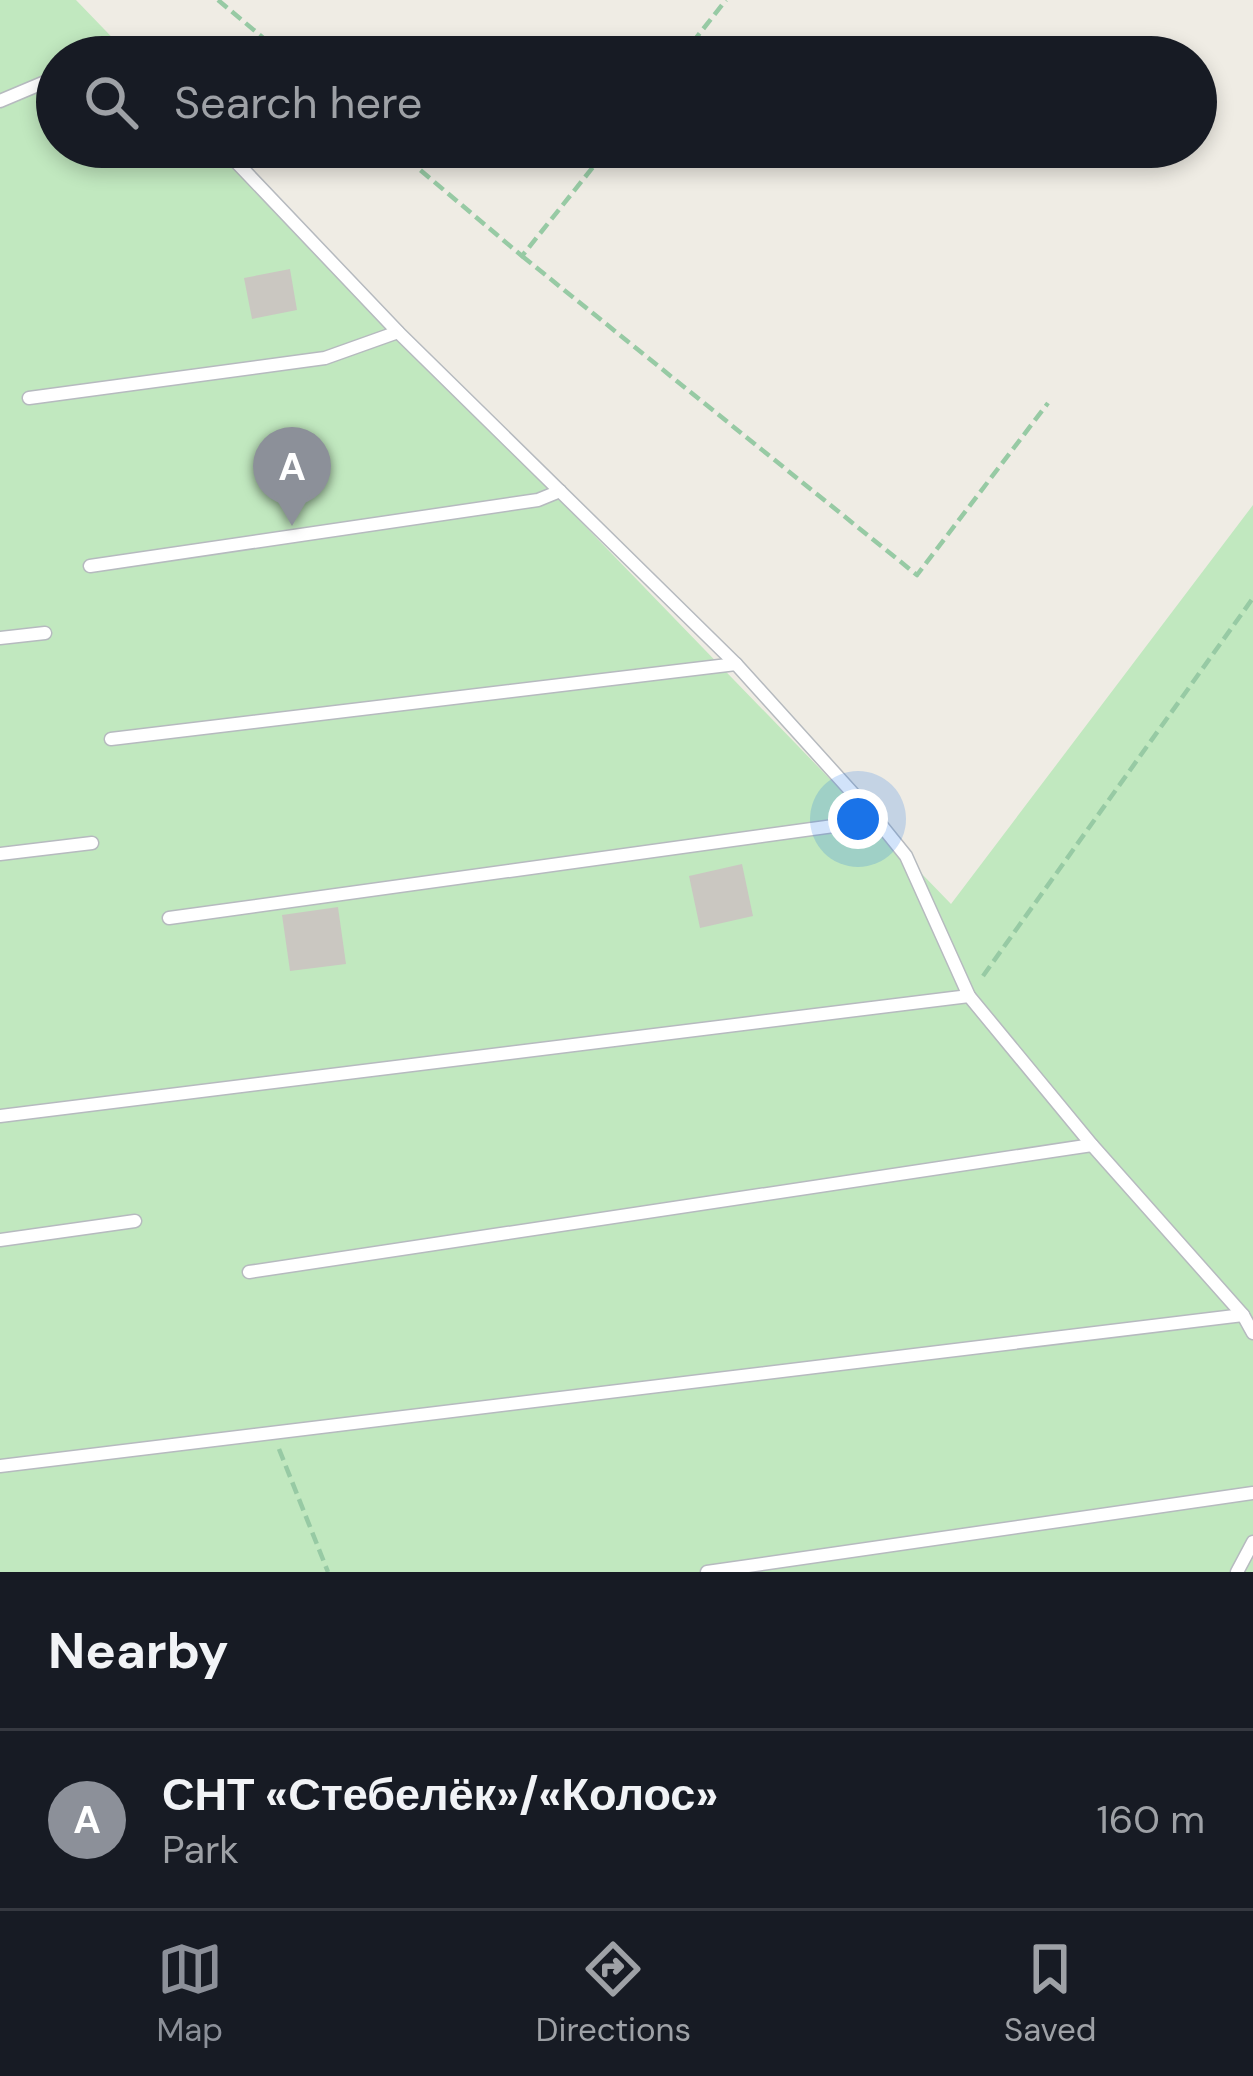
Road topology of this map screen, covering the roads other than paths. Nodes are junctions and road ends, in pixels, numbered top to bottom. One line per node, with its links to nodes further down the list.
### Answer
1 (36, 85): 2 (lane)
2 (0, 101)
3 (242, 168): 4 (lane)
4 (398, 332): 5 (lane); 6 (lane)
5 (29, 398)
6 (560, 491): 7 (lane); 10 (lane)
7 (90, 566)
8 (45, 633): 9 (lane)
9 (0, 638)
10 (736, 664): 11 (lane); 12 (lane)
11 (111, 739)
12 (877, 820): 15 (lane); 16 (lane)
13 (92, 843): 14 (lane)
14 (0, 854)
15 (169, 918)
16 (969, 996): 17 (lane); 18 (lane)
17 (0, 1116)
18 (1093, 1145): 21 (lane); 22 (lane)
19 (135, 1221): 20 (lane)
20 (0, 1240)
21 (249, 1272)
22 (1243, 1315): 23 (lane); 24 (lane)
23 (1253, 1333)
24 (0, 1466)
25 (1253, 1493): 27 (lane)
26 (1253, 1542): 28 (lane)
27 (706, 1572)
28 (1238, 1572)

